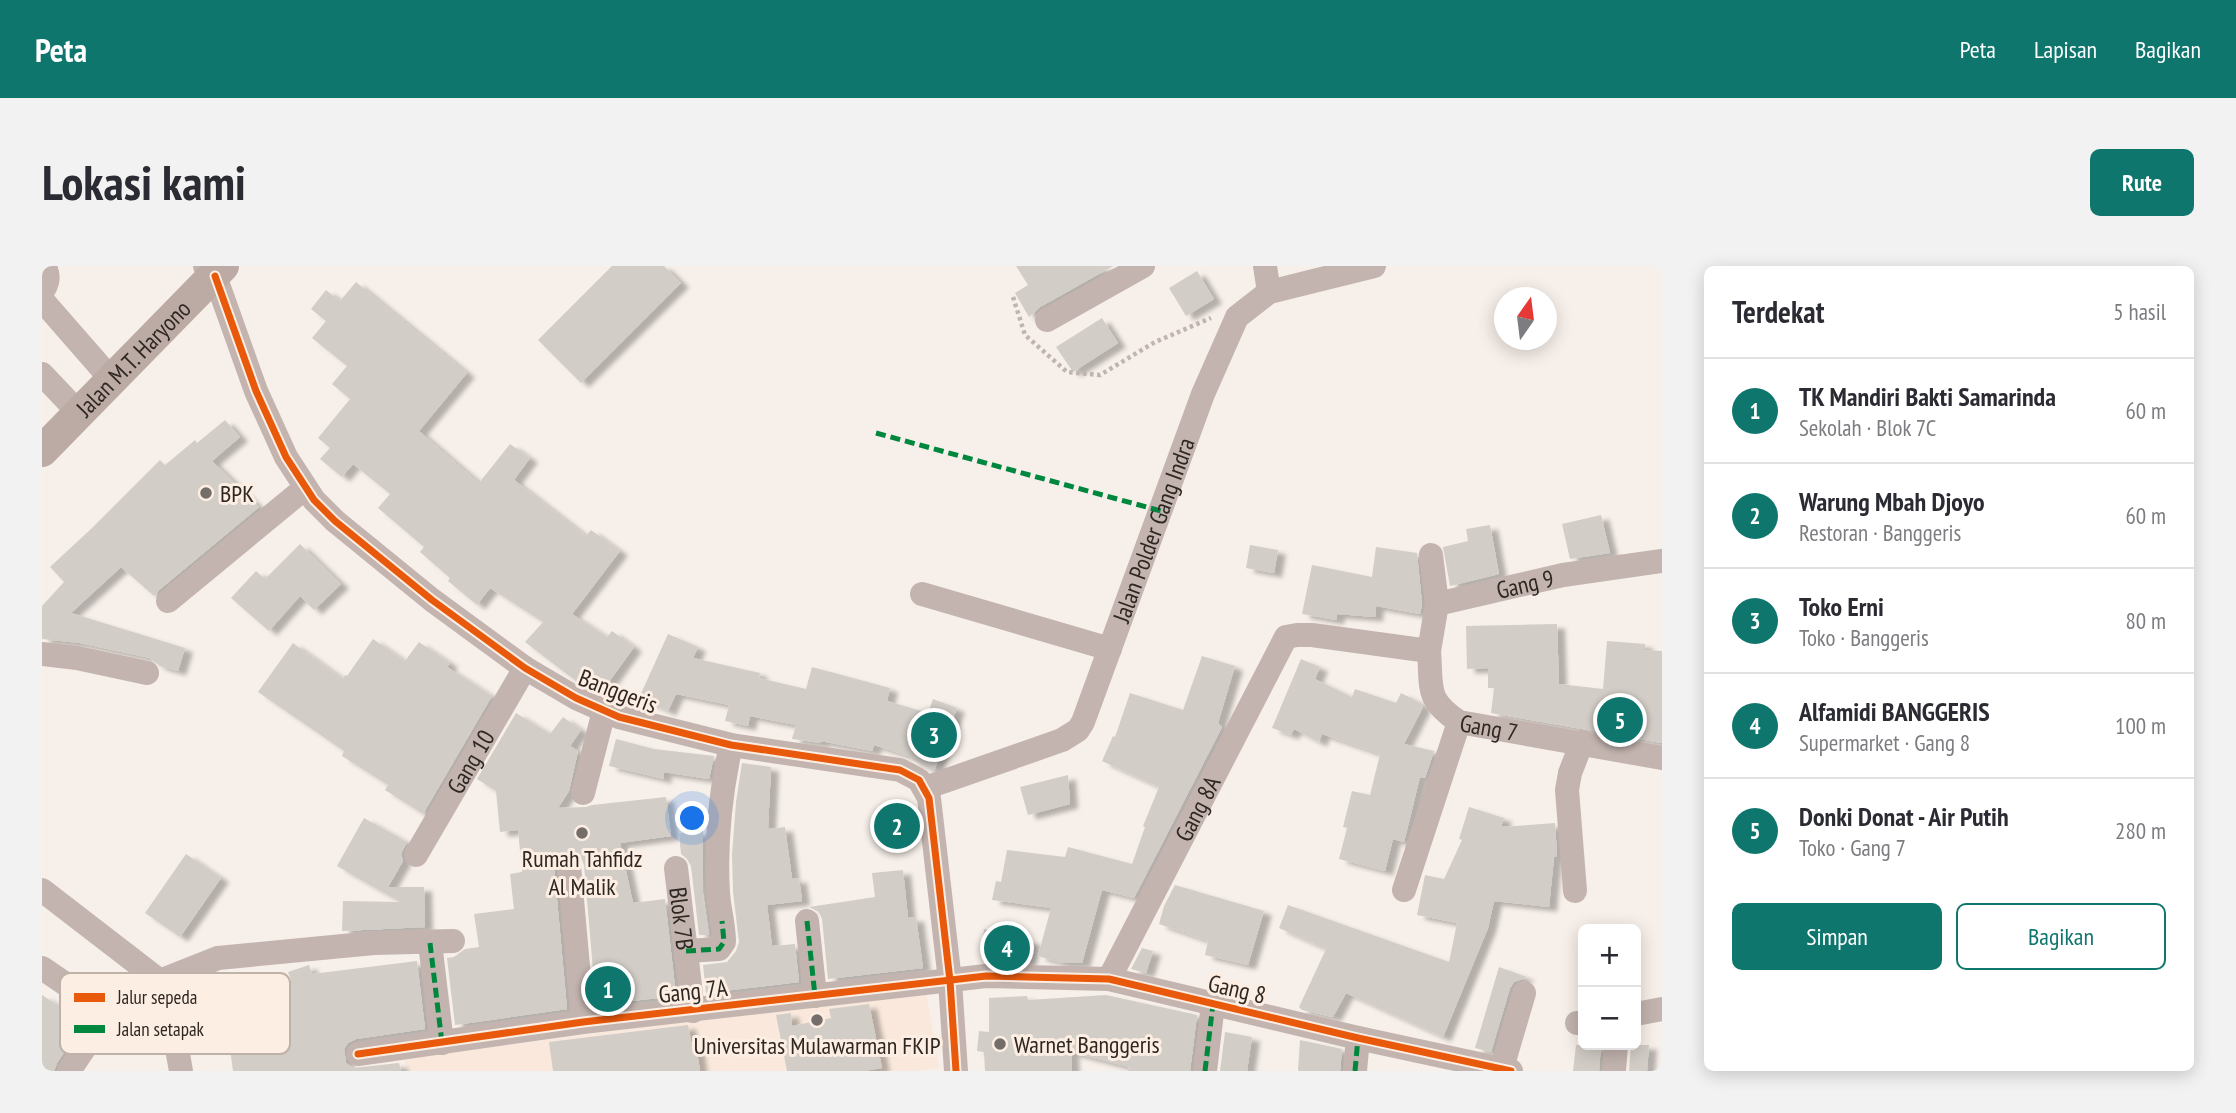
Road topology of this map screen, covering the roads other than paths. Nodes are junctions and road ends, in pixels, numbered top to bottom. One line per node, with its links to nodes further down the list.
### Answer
1 (44, 266): 6 (street)
2 (1143, 266): 9 (street)
3 (1265, 266): 7 (street)
4 (1374, 266): 7 (street, Jalan Polder Gang Indra)
5 (214, 269): 11 (main road, Jalan M.T. Haryono); 14 (street, Banggeris)
6 (42, 292)
7 (1269, 292): 20 (street, Jalan Polder Gang Indra)
8 (42, 300): 11 (street)
9 (1047, 320)
10 (42, 374): 12 (street)
11 (111, 379): 12 (main road, Jalan M.T. Haryono)
12 (79, 413): 13 (main road, Jalan M.T. Haryono)
13 (42, 451)
14 (305, 488): 18 (street); 23 (street, Banggeris)
15 (1431, 555): 19 (street)
16 (1662, 561): 19 (street, Gang 9)
17 (922, 594): 20 (street)
18 (168, 601)
19 (1437, 604): 21 (street)
20 (1110, 649): 30 (street, Jalan Polder Gang Indra)
21 (1429, 651): 26 (street, Gang 7); 43 (street, Gang 8A)
22 (42, 654): 24 (street)
23 (524, 668): 25 (street, Banggeris); 32 (street, Gang 10)
24 (147, 673)
25 (604, 711): 28 (street, Banggeris); 31 (street)
26 (1459, 722): 27 (street, Gang 7); 36 (street)
27 (1582, 742): 29 (street, Gang 7); 37 (street)
28 (731, 745): 30 (street, Banggeris); 39 (street)
29 (1662, 758)
30 (925, 788): 45 (street)
31 (583, 793)
32 (416, 855)
33 (569, 866): 52 (street)
34 (676, 868): 39 (street, Blok 7B)
35 (42, 890): 41 (street)
36 (1404, 890)
37 (1575, 891)
38 (807, 921): 47 (street)
39 (686, 951): 50 (street, Blok 7B)
40 (42, 968): 44 (street)
41 (150, 973)
42 (180, 973): 54 (street)
43 (1109, 979): 45 (street, Gang 8); 48 (street, Gang 8)
44 (60, 980)
45 (950, 981): 47 (street, Gang 7A); 60 (street)
46 (1524, 993): 58 (street)
47 (815, 996): 50 (street, Gang 7A)
48 (1213, 1004): 53 (street, Gang 8); 61 (street)
49 (1662, 1009): 51 (street)
50 (693, 1011): 52 (street, Gang 7A)
51 (1641, 1013)
52 (583, 1022): 54 (street, Gang 7A)
53 (1358, 1038): 58 (street, Gang 8); 62 (street)
54 (442, 1042): 57 (street, Gang 7A)
55 (1616, 1050): 63 (street)
56 (80, 1054): 59 (street)
57 (358, 1054)
58 (1507, 1069)
59 (69, 1071)
60 (957, 1071)
61 (1205, 1071)
62 (1355, 1071)
63 (1614, 1071)

